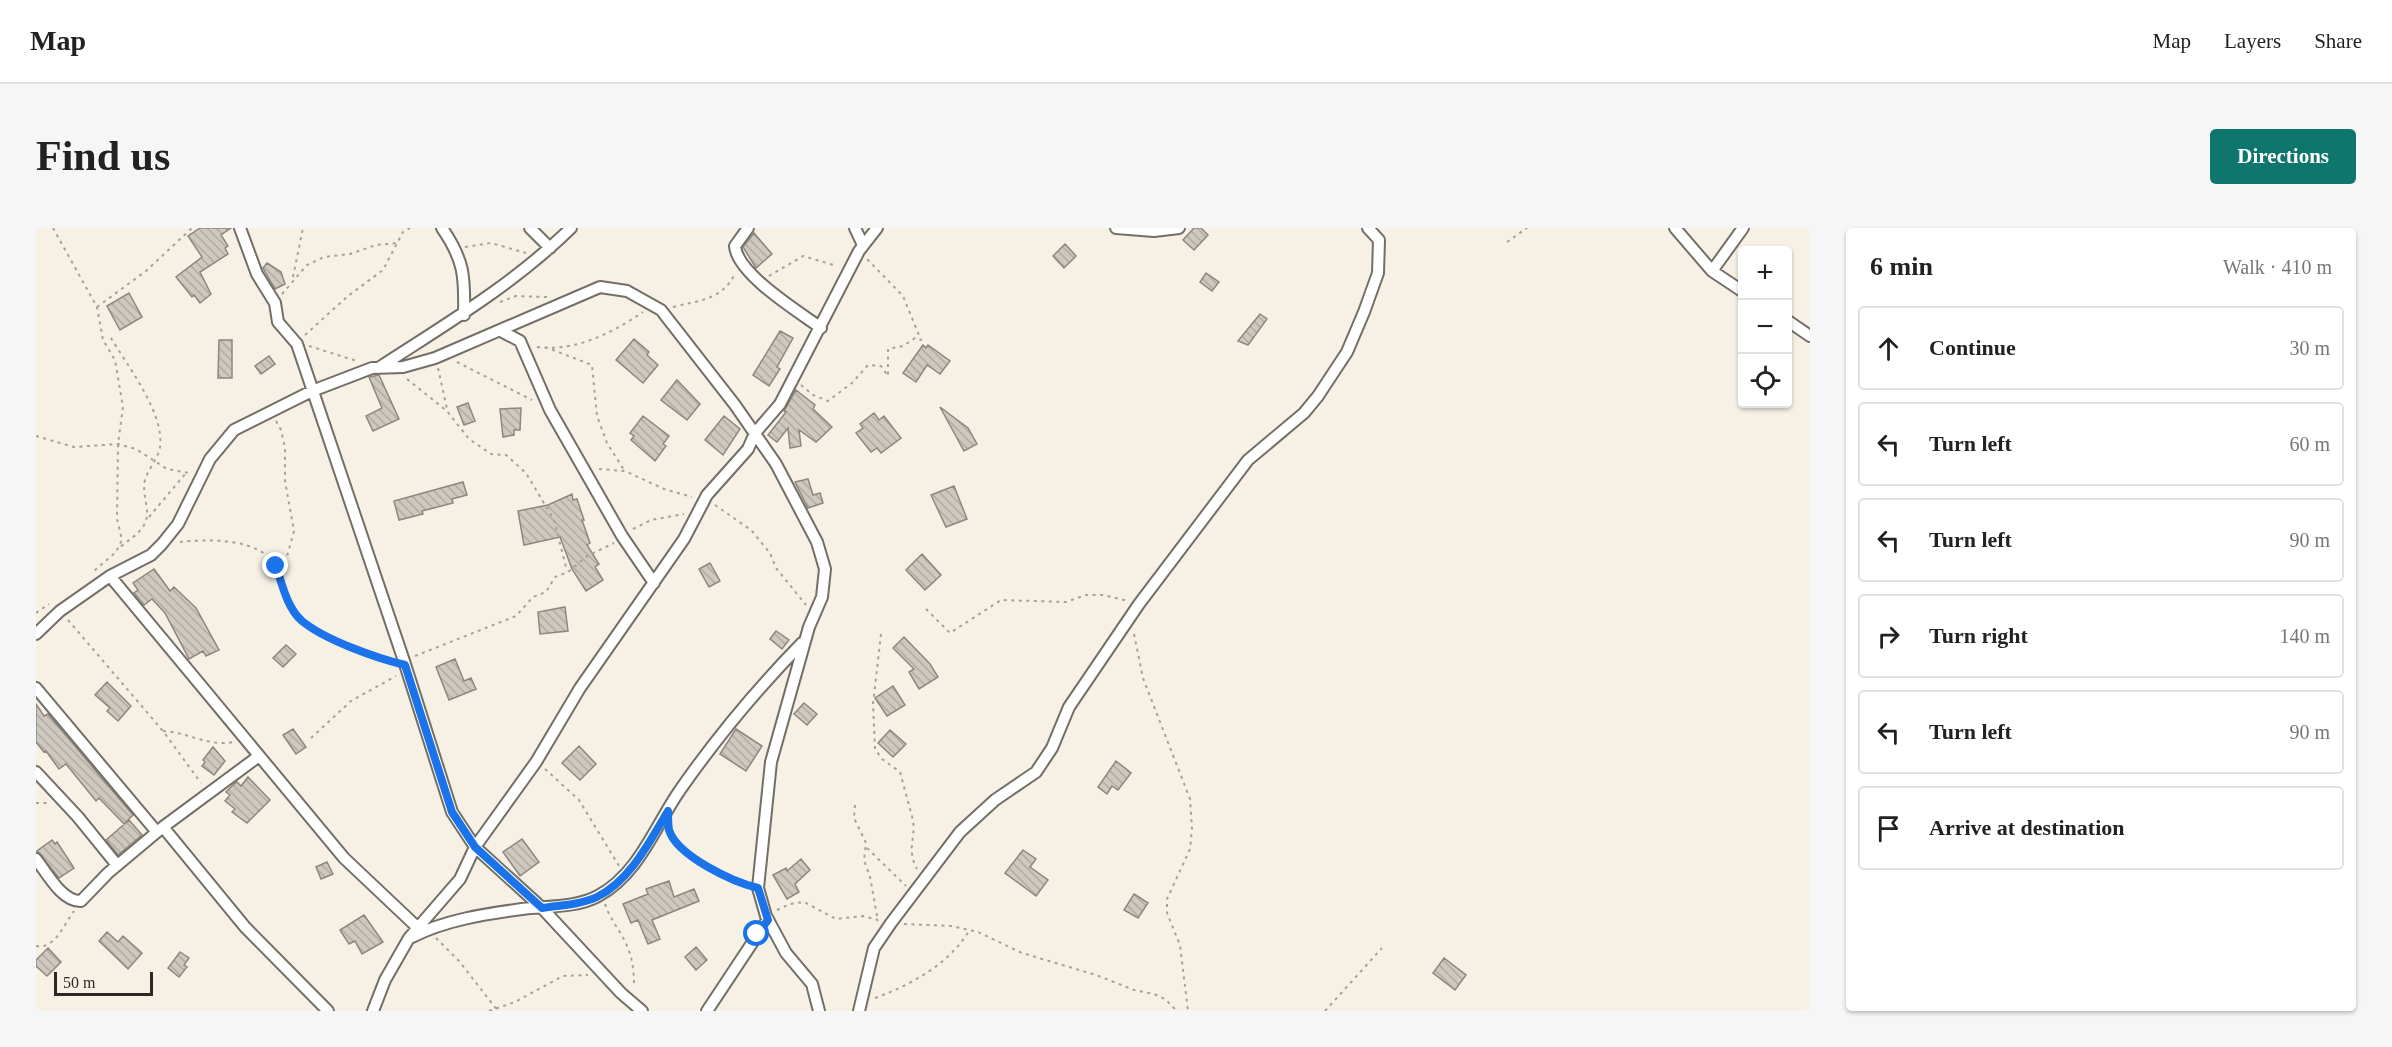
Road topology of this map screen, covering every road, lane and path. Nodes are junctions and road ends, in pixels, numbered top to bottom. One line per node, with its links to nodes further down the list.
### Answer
1 (53, 228): 33 (path)
2 (192, 228): 33 (path)
3 (240, 228): 31 (street)
4 (303, 228): 27 (path)
5 (410, 228): 19 (path)
6 (442, 228): 22 (street)
7 (530, 228): 21 (street)
8 (571, 228): 21 (street)
9 (747, 228): 24 (street)
10 (855, 228): 20 (street)
11 (877, 228): 20 (street)
12 (1116, 228): 13 (street)
13 (1179, 228)
14 (1368, 228): 70 (street)
15 (1527, 228): 18 (path)
16 (1675, 228): 26 (street)
17 (1743, 228): 26 (street)
18 (1507, 242)
19 (398, 243): 27 (path); 42 (path)
20 (861, 248): 25 (street); 46 (path)
21 (550, 249): 23 (street)
22 (457, 250): 23 (path); 35 (street)
23 (540, 257): 32 (street)
24 (740, 263): 28 (street); 34 (path)
25 (848, 270): 28 (path); 37 (street)
26 (1713, 271): 29 (street)
27 (293, 278): 31 (path)
28 (758, 279): 37 (street)
29 (1738, 288)
30 (549, 297): 32 (path)
31 (275, 303): 42 (street)
32 (476, 305): 35 (street)
33 (97, 307): 53 (path)
34 (657, 308): 38 (street); 43 (path); 51 (street)
35 (464, 315): 45 (street)
36 (1792, 324): 39 (street)
37 (821, 328): 46 (street)
38 (501, 331): 41 (street); 44 (street)
39 (1810, 336)
40 (111, 338): 55 (path)
41 (520, 341): 43 (path); 56 (street)
42 (297, 344): 45 (path); 47 (street)
43 (545, 347): 57 (path)
44 (435, 358): 45 (street); 48 (path); 49 (path)
45 (380, 367): 47 (street); 49 (path)
46 (792, 378): 51 (street)
47 (312, 391): 50 (street); 79 (street)
48 (532, 400)
49 (447, 411): 64 (path)
50 (271, 413): 54 (street); 67 (path)
51 (755, 433): 59 (street); 75 (street)
52 (36, 436): 53 (path)
53 (118, 444): 55 (path); 63 (path)
54 (210, 459): 58 (path); 62 (street)
55 (154, 461): 58 (path); 60 (path)
56 (584, 468): 57 (path); 61 (street)
57 (624, 470): 59 (path)
58 (186, 473): 60 (path)
59 (704, 500): 61 (path); 68 (street); 75 (path)
60 (149, 517): 63 (path)
61 (622, 536): 64 (path); 68 (street)
62 (162, 544): 66 (street); 67 (path)
63 (120, 547): 65 (path)
64 (568, 572): 79 (path)
65 (92, 575)
66 (110, 576): 72 (street); 83 (street)
67 (281, 579): 79 (path)
68 (654, 583): 85 (street)
69 (51, 602): 73 (path)
70 (1139, 603): 71 (path); 74 (street)
71 (926, 609)
72 (60, 611): 76 (street); 81 (path)
73 (36, 613)
74 (1131, 618): 96 (street); 120 (path)
75 (808, 627): 78 (street)
76 (36, 634)
77 (881, 634): 96 (path)
78 (804, 641): 89 (street); 97 (street)
79 (406, 666): 82 (path); 91 (street)
80 (36, 688): 90 (street)
81 (163, 731): 83 (path); 87 (path)
82 (311, 738)
83 (246, 739): 84 (street)
84 (259, 756): 87 (street); 105 (street)
85 (536, 762): 91 (street); 95 (path)
86 (36, 772): 94 (street)
87 (208, 793): 90 (street)
88 (855, 805): 92 (path)
89 (668, 811): 95 (street); 97 (path)
90 (159, 829): 94 (street); 114 (street)
91 (475, 847): 101 (street); 105 (street)
92 (867, 849): 99 (path); 103 (path)
93 (36, 859): 100 (street)
94 (117, 865): 100 (street)
95 (626, 872): 98 (street)
96 (923, 882): 99 (street)
97 (758, 888): 102 (street)
98 (602, 893): 101 (street); 111 (path)
99 (914, 894): 104 (street)
100 (81, 901): 108 (path)
101 (542, 908): 105 (street); 110 (street)
102 (767, 917): 103 (path); 117 (street); 118 (street)
103 (878, 920): 107 (path)
104 (891, 923): 106 (path); 107 (street)
105 (422, 928): 113 (path); 115 (street)
106 (970, 929): 112 (path); 119 (path)
107 (879, 939): 112 (street)
108 (36, 946)
109 (1382, 948): 121 (path)
110 (604, 974): 111 (street); 113 (path)
111 (639, 1008)
112 (860, 1009)
113 (497, 1010): 116 (path)
114 (328, 1011)
115 (373, 1011)
116 (489, 1011)
117 (707, 1011)
118 (819, 1011)
119 (1177, 1011)
120 (1188, 1011)
121 (1325, 1011)

